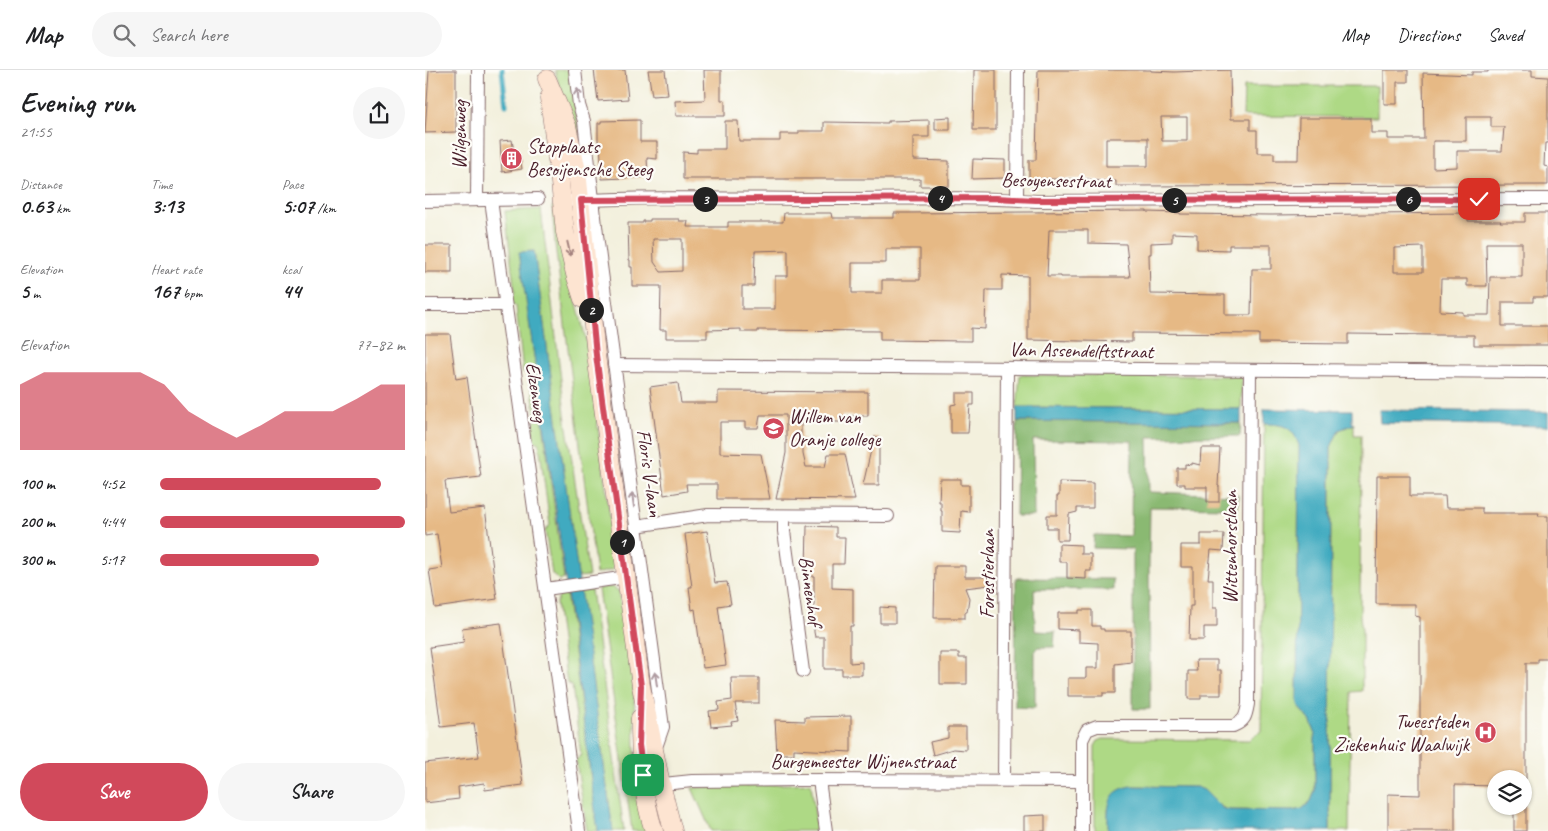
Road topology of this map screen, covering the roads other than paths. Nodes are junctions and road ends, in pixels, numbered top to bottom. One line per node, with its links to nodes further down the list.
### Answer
1 (478, 70): 8 (street, Wilgenweg)
2 (575, 70): 10 (street, one-way to 2)
3 (1017, 70): 6 (street)
4 (546, 74): 10 (street); 12 (street, Floris V-laan)
5 (538, 199): 9 (street)
6 (1017, 199): 7 (street, Besoyensestraat); 10 (street, Besoyensestraat)
7 (1548, 199)
8 (477, 200): 9 (street); 11 (street)
9 (491, 200): 14 (street, Elzenweg)
10 (587, 200): 12 (street, Besoyensestraat); 15 (street, Floris V-laan); 16 (street, Floris V-laan)
11 (425, 201)
12 (563, 201): 15 (street, Floris V-laan, one-way to 15)
13 (425, 305): 14 (street)
14 (505, 305): 24 (street, Elzenweg)
15 (594, 330): 23 (street, Floris V-laan)
16 (614, 365): 17 (street, Van Assendelftstraat); 22 (street, Floris V-laan, one-way to 16)
17 (1007, 368): 18 (street, Van Assendelftstraat); 29 (street, Forestierlaan)
18 (1250, 371): 19 (street, Van Assendelftstraat); 30 (street, Wittenhorstlaan)
19 (1548, 372)
20 (784, 516): 21 (street); 22 (street); 25 (street, Binnenhof)
21 (888, 516)
22 (636, 526): 27 (street, Floris V-laan, one-way to 22)
23 (627, 577): 24 (street); 26 (street, Floris V-laan)
24 (545, 589): 32 (street, Elzenweg)
25 (803, 671)
26 (641, 686): 27 (street, Floris V-laan); 31 (street, Floris V-laan)
27 (654, 751): 31 (street, Floris V-laan)
28 (819, 780): 29 (street, Burgemeester Wijnenstraat); 31 (street, Burgemeester Wijnenstraat); 35 (street)
29 (1004, 780): 30 (street, Burgemeester Wijnenstraat)
30 (1081, 780): 36 (street)
31 (653, 785): 33 (street, Floris V-laan); 34 (street, Floris V-laan)
32 (579, 831)
33 (654, 831)
34 (673, 831)
35 (826, 831)
36 (1082, 831)

